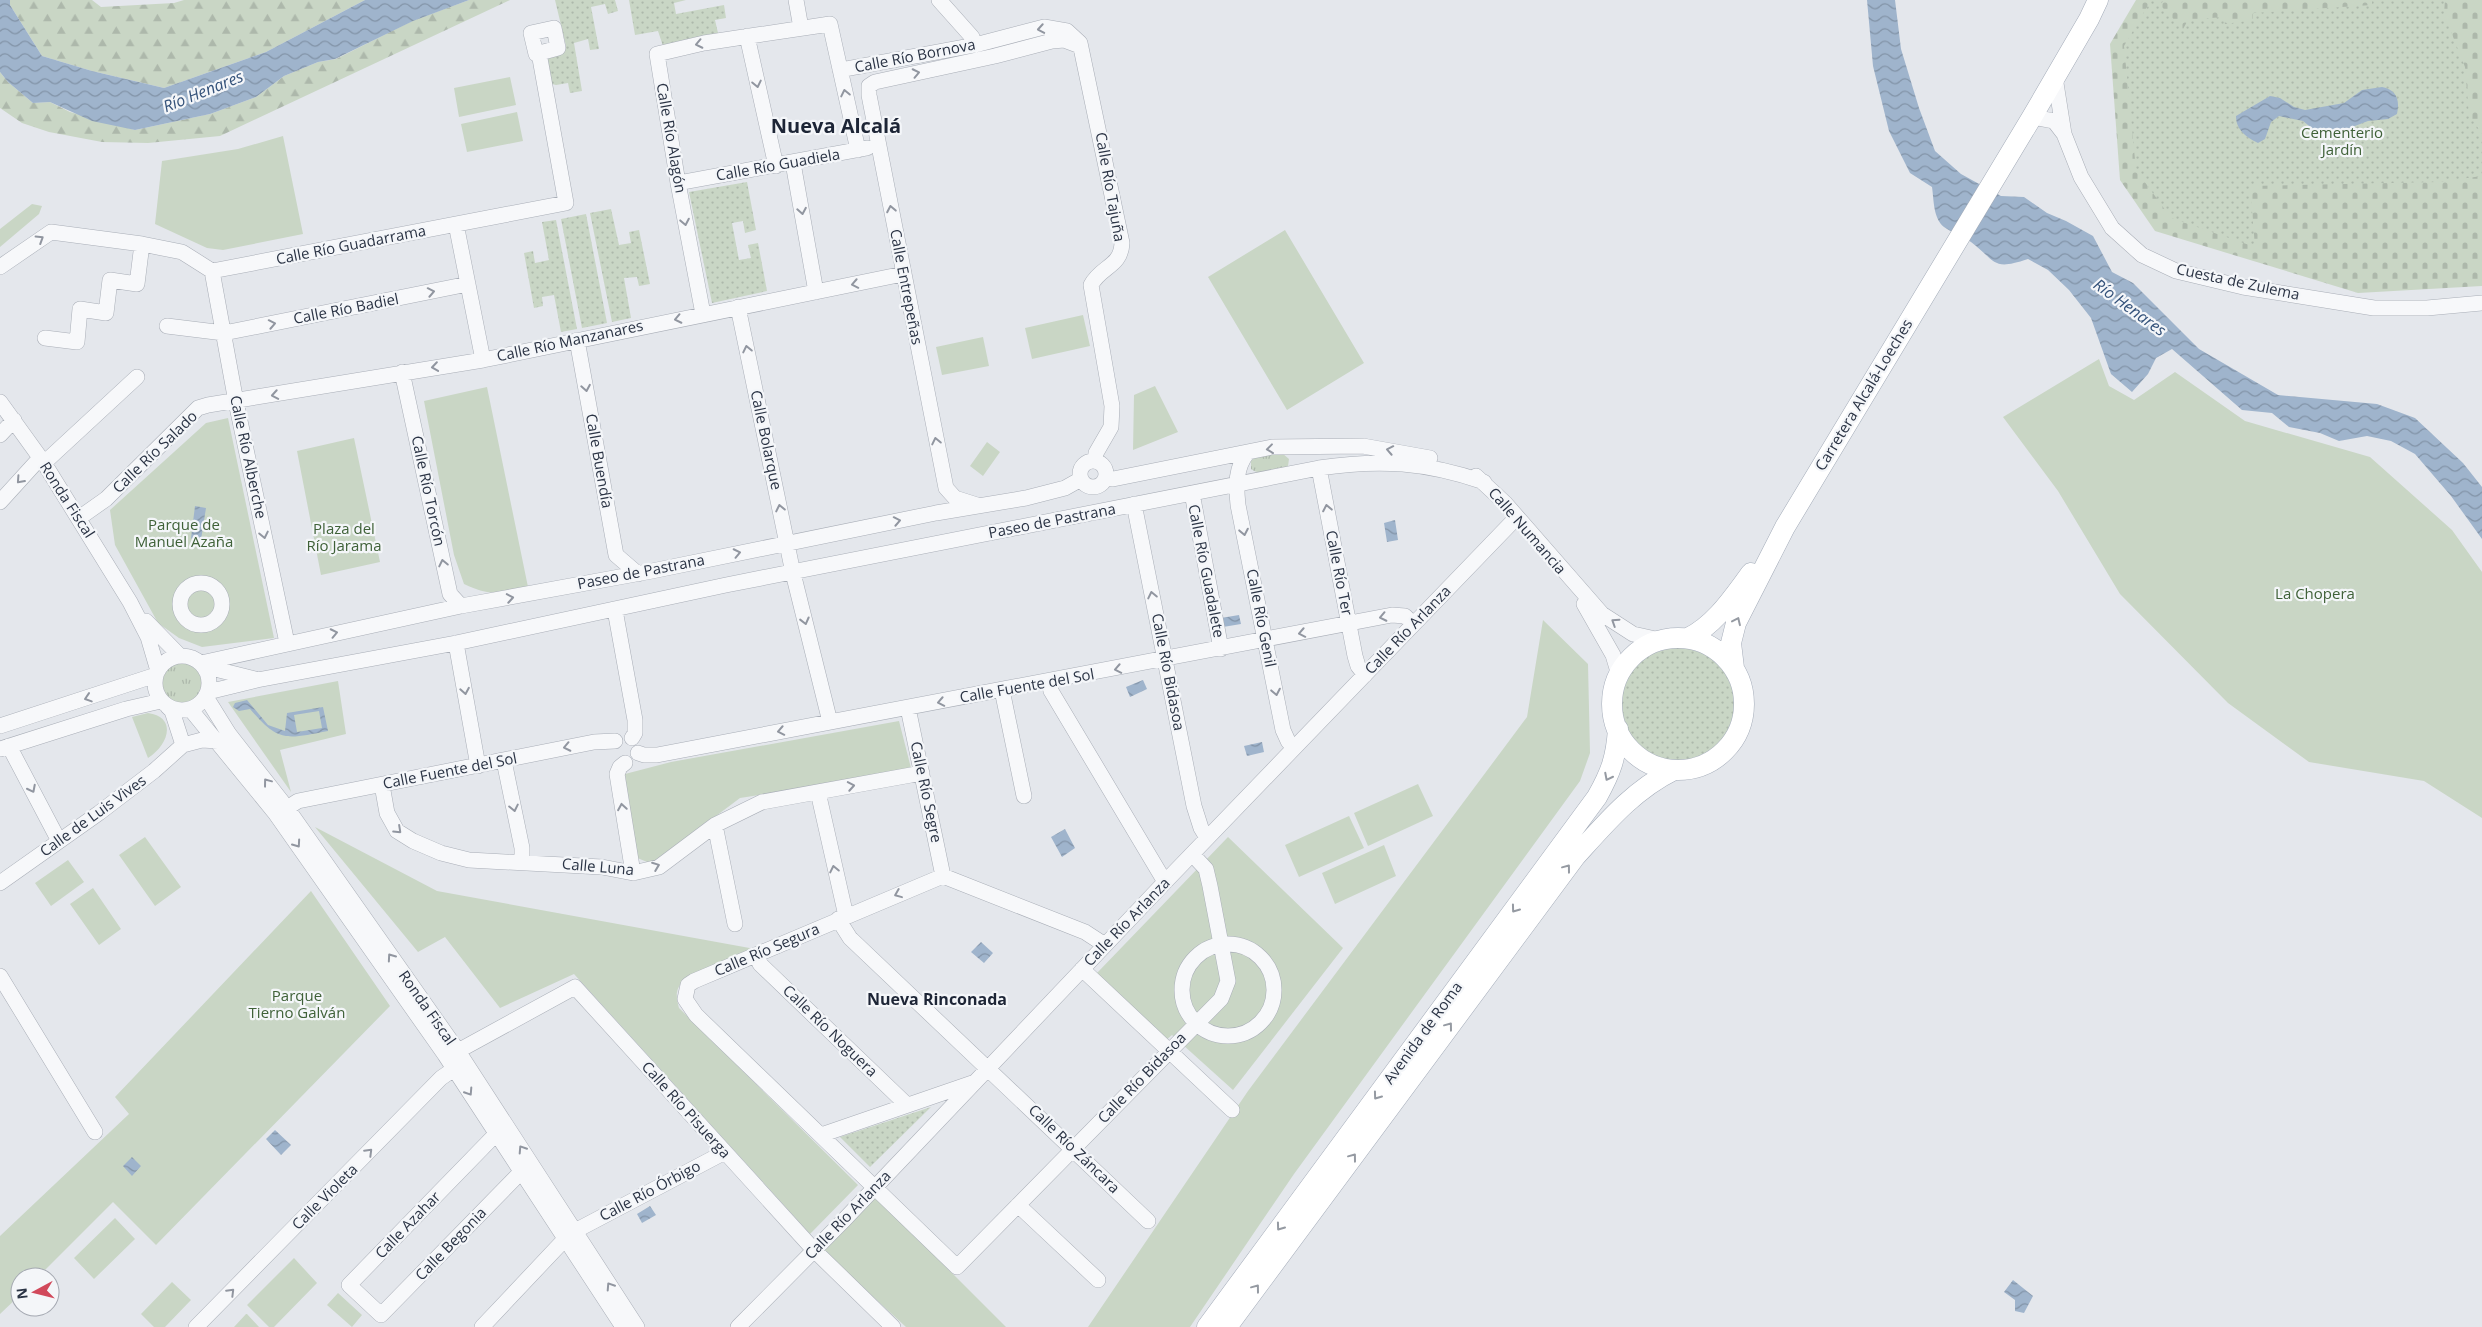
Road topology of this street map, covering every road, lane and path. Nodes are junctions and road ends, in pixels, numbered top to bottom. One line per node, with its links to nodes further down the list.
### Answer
1 (796, 0): 4 (street)
2 (939, 0): 7 (street)
3 (2098, 0): 12 (main road)
4 (800, 28): 5 (street); 11 (street)
5 (747, 36): 19 (street, one-way to 19); 20 (street, Calle Río Alagón, one-way to 20)
6 (1024, 41): 7 (street, Calle Río Bornova); 8 (street, Calle Río Bornova); 10 (street, Calle Río Bornova)
7 (982, 43): 10 (street, Calle Río Bornova); 11 (street, Calle Río Bornova)
8 (1081, 47): 45 (street, Calle Río Tajuña)
9 (539, 53): 21 (street, Calle Río Guadarrama)
10 (995, 56): 13 (street, Calle Río Bornova, one-way to 10)
11 (840, 70): 17 (street, one-way to 11)
12 (2055, 77): 14 (main road); 15 (street)
13 (869, 86): 16 (street, Calle Entrepeñas)
14 (2030, 120): 15 (street); 63 (main road, Carretera Alcalá-Loeches)
15 (2064, 134): 28 (street, Cuesta de Zulema)
16 (879, 146): 17 (street, Calle Río Guadiela); 25 (street, Calle Entrepeñas, one-way to 16)
17 (858, 150): 18 (street, Calle Río Guadiela)
18 (794, 163): 19 (street, Calle Río Guadiela); 27 (street, one-way to 27)
19 (776, 166): 20 (street, Calle Río Guadiela)
20 (678, 183): 30 (street, Calle Río Alagón, one-way to 30)
21 (456, 224): 24 (street, Calle Río Guadarrama); 26 (street)
22 (142, 244): 23 (street, one-way to 22); 24 (street); 33 (street)
23 (0, 267)
24 (212, 271): 32 (street, Calle Río Alberche)
25 (903, 274): 27 (street, Calle Río Manzanares, one-way to 27); 54 (street, Calle Entrepeñas, one-way to 25)
26 (468, 284): 32 (street, Calle Río Badiel, one-way to 26); 35 (street)
27 (816, 292): 29 (street, Calle Río Manzanares)
28 (2482, 303)
29 (738, 307): 30 (street, Calle Río Manzanares); 64 (street, Calle Bolarque, one-way to 29)
30 (703, 314): 34 (street, Calle Río Manzanares, one-way to 34)
31 (167, 326): 32 (street, Calle Río Badiel)
32 (224, 333): 39 (street, Calle Río Alberche)
33 (45, 338)
34 (577, 340): 35 (street, Calle Río Manzanares); 65 (street, Calle Buendía, one-way to 65)
35 (483, 360): 36 (street, Calle Río Manzanares, one-way to 36)
36 (402, 372): 39 (street, Calle Río Manzanares, one-way to 39); 71 (street, Calle Río Torcón, one-way to 36)
37 (137, 377): 44 (street)
38 (0, 402): 40 (street, Ronda Fiscal)
39 (236, 402): 62 (street, Calle Río Salado); 78 (street, Calle Río Alberche, one-way to 78)
40 (14, 420): 41 (street); 44 (street, Ronda Fiscal)
41 (0, 435)
42 (1292, 448): 43 (street, Paseo de Pastrana, one-way to 43); 49 (street); 53 (street, Paseo de Pastrana, one-way to 42)
43 (1248, 452): 46 (street, Paseo de Pastrana); 52 (street)
44 (42, 460): 57 (street, one-way to 57); 62 (street, Ronda Fiscal)
45 (1095, 461): 50 (street); 51 (street)
46 (1201, 463): 48 (street, Paseo de Pastrana); 52 (street, Paseo de Pastrana)
47 (1319, 468): 49 (street, Paseo de Pastrana); 53 (street, Paseo de Pastrana); 73 (street, Calle Río Ter, one-way to 47)
48 (1168, 470): 50 (street, Paseo de Pastrana); 56 (street)
49 (1293, 473): 52 (street, Paseo de Pastrana)
50 (1106, 478): 51 (street)
51 (1081, 479): 59 (street, Paseo de Pastrana)
52 (1241, 480): 55 (street, Paseo de Pastrana); 76 (street, Calle Río Genil, one-way to 76)
53 (1484, 482): 61 (street, Calle Numancia)
54 (946, 488): 59 (street); 60 (street)
55 (1192, 493): 56 (street, Paseo de Pastrana); 80 (street, Calle Río Guadalete)
56 (1174, 496): 58 (street, Paseo de Pastrana)
57 (0, 502)
58 (1134, 504): 66 (street, Paseo de Pastrana); 82 (street, Calle Río Bidasoa, one-way to 58)
59 (982, 506): 60 (street, Paseo de Pastrana)
60 (929, 515): 64 (street, Paseo de Pastrana, one-way to 60)
61 (1517, 517): 69 (street, Calle Numancia); 74 (street, Calle Río Arlanza)
62 (79, 518): 70 (street, Ronda Fiscal)
63 (1785, 527): 75 (main road, Carretera Alcalá-Loeches); 84 (main road, Carretera Alcalá-Loeches, one-way to 63)
64 (787, 542): 66 (street, Calle Bolarque); 67 (street, Paseo de Pastrana, one-way to 64)
65 (616, 555): 67 (street); 68 (street)
66 (792, 569): 72 (street, Paseo de Pastrana); 97 (street, Calle Bolarque, one-way to 97)
67 (638, 574): 68 (street, Paseo de Pastrana)
68 (604, 579): 71 (street, Paseo de Pastrana, one-way to 68)
69 (1570, 579): 77 (street, Calle Numancia, one-way to 69); 87 (street, Calle Numancia)
70 (130, 602): 81 (street, Ronda Fiscal); 85 (street, Ronda Fiscal)
71 (462, 606): 78 (street, Paseo de Pastrana, one-way to 71)
72 (615, 610): 79 (street, Paseo de Pastrana); 100 (street)
73 (1350, 624): 74 (street, Calle Fuente del Sol, one-way to 73); 76 (street, Calle Fuente del Sol, one-way to 76); 86 (street, Calle Río Ter)
74 (1413, 624): 86 (street, Calle Río Arlanza)
75 (1688, 638): 77 (main road); 84 (main road)
76 (1266, 640): 80 (street, Calle Fuente del Sol); 105 (street, Calle Río Genil, one-way to 105)
77 (1660, 640): 87 (main road)
78 (287, 643): 83 (street, Paseo de Pastrana)
79 (456, 643): 88 (street, Paseo de Pastrana); 109 (street, one-way to 109)
80 (1221, 649): 82 (street, Calle Fuente del Sol)
81 (180, 656): 83 (street); 85 (street)
82 (1166, 660): 89 (street, Calle Fuente del Sol, one-way to 89); 117 (street, Calle Río Bidasoa)
83 (202, 664): 88 (street, Paseo de Pastrana); 92 (street)
84 (1734, 668): 110 (main road)
85 (157, 673): 91 (street); 93 (street)
86 (1365, 675): 105 (street, Calle Río Arlanza)
87 (1619, 675): 99 (main road)
88 (257, 680): 92 (street, Paseo de Pastrana)
89 (1049, 682): 90 (street, Calle Fuente del Sol); 124 (street)
90 (1002, 690): 94 (street, Calle Fuente del Sol, one-way to 94); 114 (street)
91 (108, 691): 96 (street); 98 (street, one-way to 98)
92 (207, 694): 95 (street); 115 (street, Ronda Fiscal, one-way to 92)
93 (164, 704): 95 (street); 96 (street); 103 (street)
94 (908, 708): 97 (street, Calle Fuente del Sol); 111 (street, Calle Río Segre)
95 (190, 710): 102 (street, Ronda Fiscal); 103 (street)
96 (114, 713): 104 (street)
97 (830, 722): 106 (street, Calle Fuente del Sol, one-way to 106)
98 (0, 726)
99 (1618, 730): 110 (main road); 160 (main road, Avenida de Roma, one-way to 160)
100 (632, 738): 101 (street); 106 (street)
101 (615, 741): 107 (street, Calle Fuente del Sol, one-way to 107); 108 (street)
102 (218, 742): 103 (street); 135 (street, Ronda Fiscal, one-way to 135)
103 (183, 745): 118 (street, Calle de Luis Vives)
104 (5, 747): 118 (street, one-way to 118)
105 (1294, 748): 117 (street, Calle Río Arlanza)
106 (638, 753): 108 (street)
107 (504, 761): 109 (street, Calle Fuente del Sol); 120 (street, one-way to 120)
108 (625, 763): 121 (street, one-way to 108)
109 (478, 766): 112 (street, Calle Fuente del Sol)
110 (1674, 770): 161 (main road, Avenida de Roma, one-way to 110)
111 (922, 773): 113 (street, Calle Luna, one-way to 111); 122 (street, Calle Río Segre)
112 (382, 785): 115 (street, Calle Fuente del Sol); 120 (street, Calle Luna, one-way to 120)
113 (818, 792): 116 (street, Calle Luna); 125 (street, one-way to 113)
114 (1024, 796)
115 (287, 808): 133 (street, Ronda Fiscal, one-way to 115)
116 (715, 825): 121 (street, Calle Luna, one-way to 116); 126 (street)
117 (1207, 838): 119 (street, Calle Río Arlanza)
118 (58, 841): 123 (street, Calle de Luis Vives)
119 (1192, 854): 124 (street, Calle Río Arlanza); 127 (street, Calle Río Bidasoa)
120 (522, 861): 121 (street, Calle Luna)
121 (633, 872)
122 (943, 876): 125 (street, Calle Río Segura, one-way to 125); 128 (street)
123 (0, 882)
124 (1165, 882): 128 (street, Calle Río Arlanza)
125 (842, 918): 129 (street, Calle Río Segura); 136 (street, Calle Río Záncara)
126 (735, 924)
127 (1221, 944): 132 (street, Calle Río Bidasoa); 132 (street); 132 (street)
128 (1105, 945): 130 (street, Calle Río Arlanza)
129 (756, 955): 138 (street, Calle Río Noguera); 142 (street, Calle Río Segura)
130 (1082, 969): 134 (street); 136 (street, Calle Río Arlanza)
131 (0, 976): 140 (street)
132 (1195, 1023): 134 (street, Calle Río Bidasoa)
133 (458, 1051): 144 (street, Calle Río Pisuerga); 149 (street, Ronda Fiscal, one-way to 133)
134 (1168, 1051): 139 (street); 143 (street, Calle Río Bidasoa)
135 (454, 1069): 141 (street, Ronda Fiscal, one-way to 141); 154 (street, Calle Violeta, one-way to 135)
136 (993, 1073): 137 (street, Calle Río Arlanza); 143 (street, Calle Río Záncara)
137 (975, 1081): 138 (street); 146 (street, Calle Río Arlanza)
138 (907, 1105): 142 (street)
139 (1232, 1110)
140 (95, 1132)
141 (496, 1134): 145 (street, Ronda Fiscal); 153 (street, Calle Azahar)
142 (821, 1135): 146 (street, Calle Río Segura)
143 (1073, 1148): 147 (street, Calle Río Bidasoa); 148 (street, Calle Río Záncara)
144 (725, 1152): 149 (street, Calle Río Órbigo); 150 (street, Calle Río Pisuerga)
145 (521, 1172): 149 (street, Ronda Fiscal); 153 (street, Calle Begonia)
146 (874, 1187): 150 (street, Calle Río Arlanza); 151 (street, Calle Río Segura)
147 (1018, 1205): 151 (street, Calle Río Bidasoa); 152 (street)
148 (1148, 1221)
149 (570, 1235): 155 (street, Calle Río Órbigo); 156 (street, Ronda Fiscal); 157 (street, Ronda Fiscal, one-way to 149)
150 (814, 1250): 158 (street, Calle Río Arlanza); 159 (street, Calle Río Pisuerga)
151 (957, 1267)
152 (1098, 1280)
153 (381, 1315)
154 (196, 1327)
155 (482, 1327)
156 (623, 1327)
157 (637, 1327)
158 (738, 1327)
159 (893, 1327)
160 (1207, 1327)
161 (1227, 1327)

